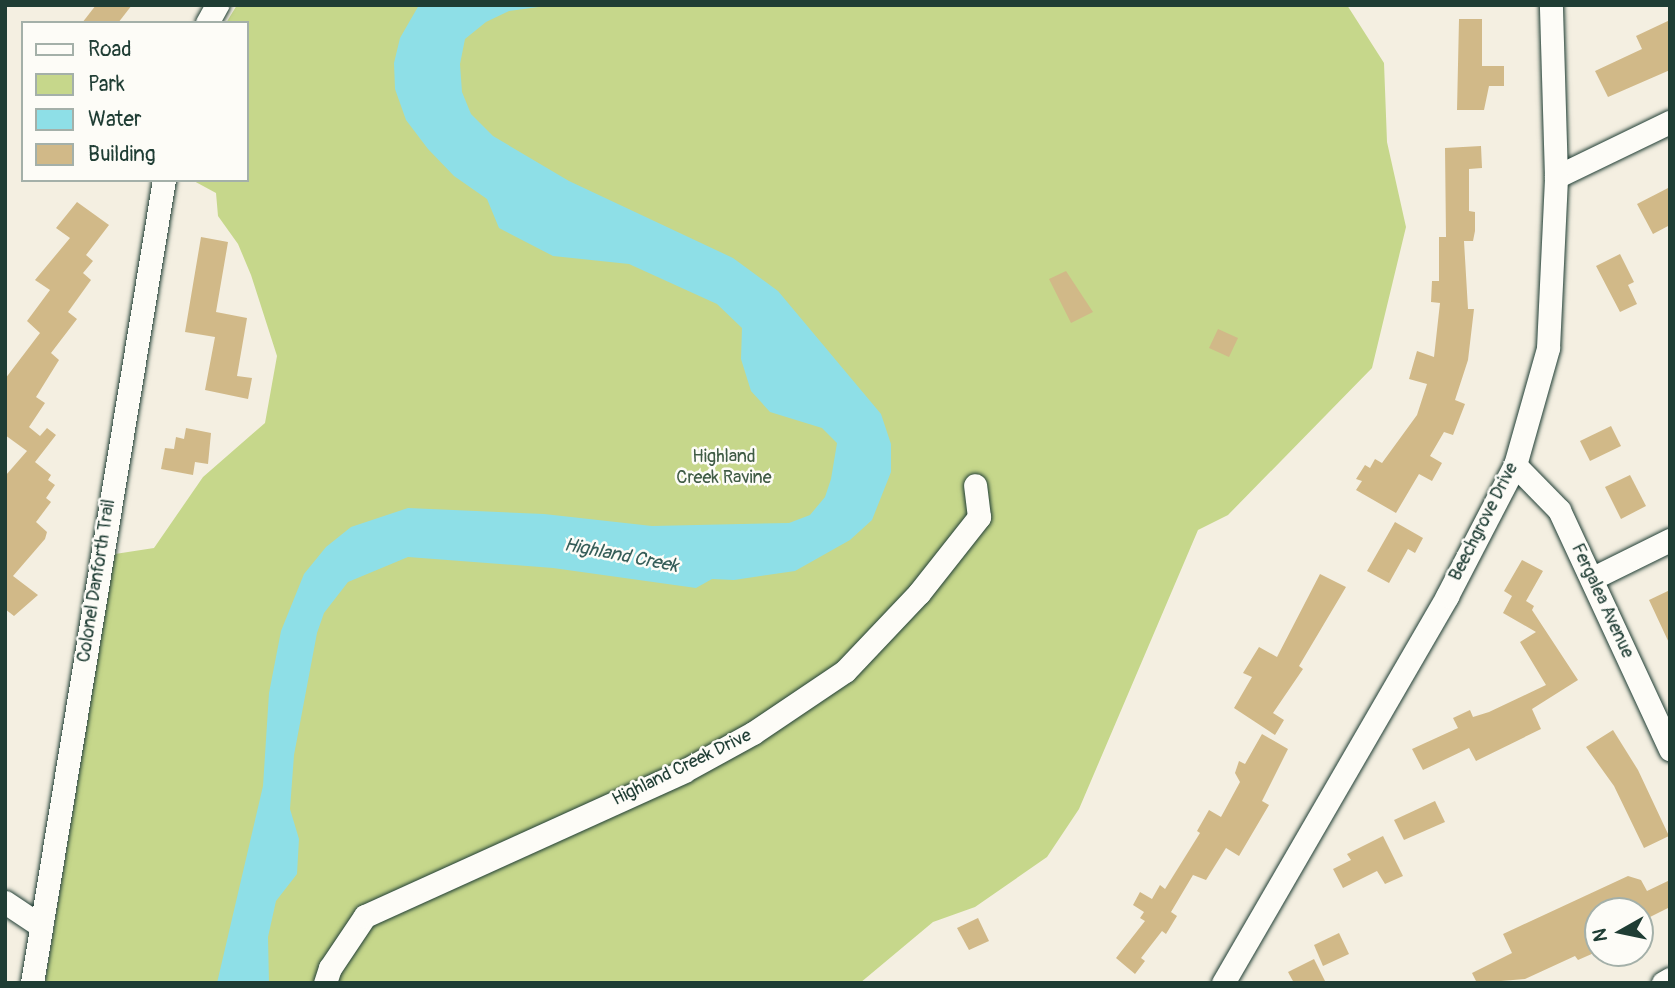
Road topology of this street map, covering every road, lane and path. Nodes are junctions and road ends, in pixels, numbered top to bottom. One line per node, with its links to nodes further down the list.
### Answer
1 (218, 5): 3 (street)
2 (1551, 5): 5 (street, Beechgrove Drive)
3 (208, 21)
4 (1670, 122): 5 (street)
5 (1556, 177): 7 (street, Beechgrove Drive)
6 (164, 182): 13 (street, Colonel Danforth Trail)
7 (1515, 465): 10 (street, Fergalea Avenue); 17 (street, Beechgrove Drive)
8 (975, 485): 16 (street, Highland Creek Drive)
9 (1670, 540): 10 (street)
10 (1593, 578): 11 (street, Fergalea Avenue)
11 (1670, 749)
12 (5, 902): 13 (street)
13 (41, 926): 15 (street, Colonel Danforth Trail)
14 (1670, 979): 18 (street)
15 (32, 983)
16 (325, 983)
17 (1223, 983)
18 (1663, 983)

